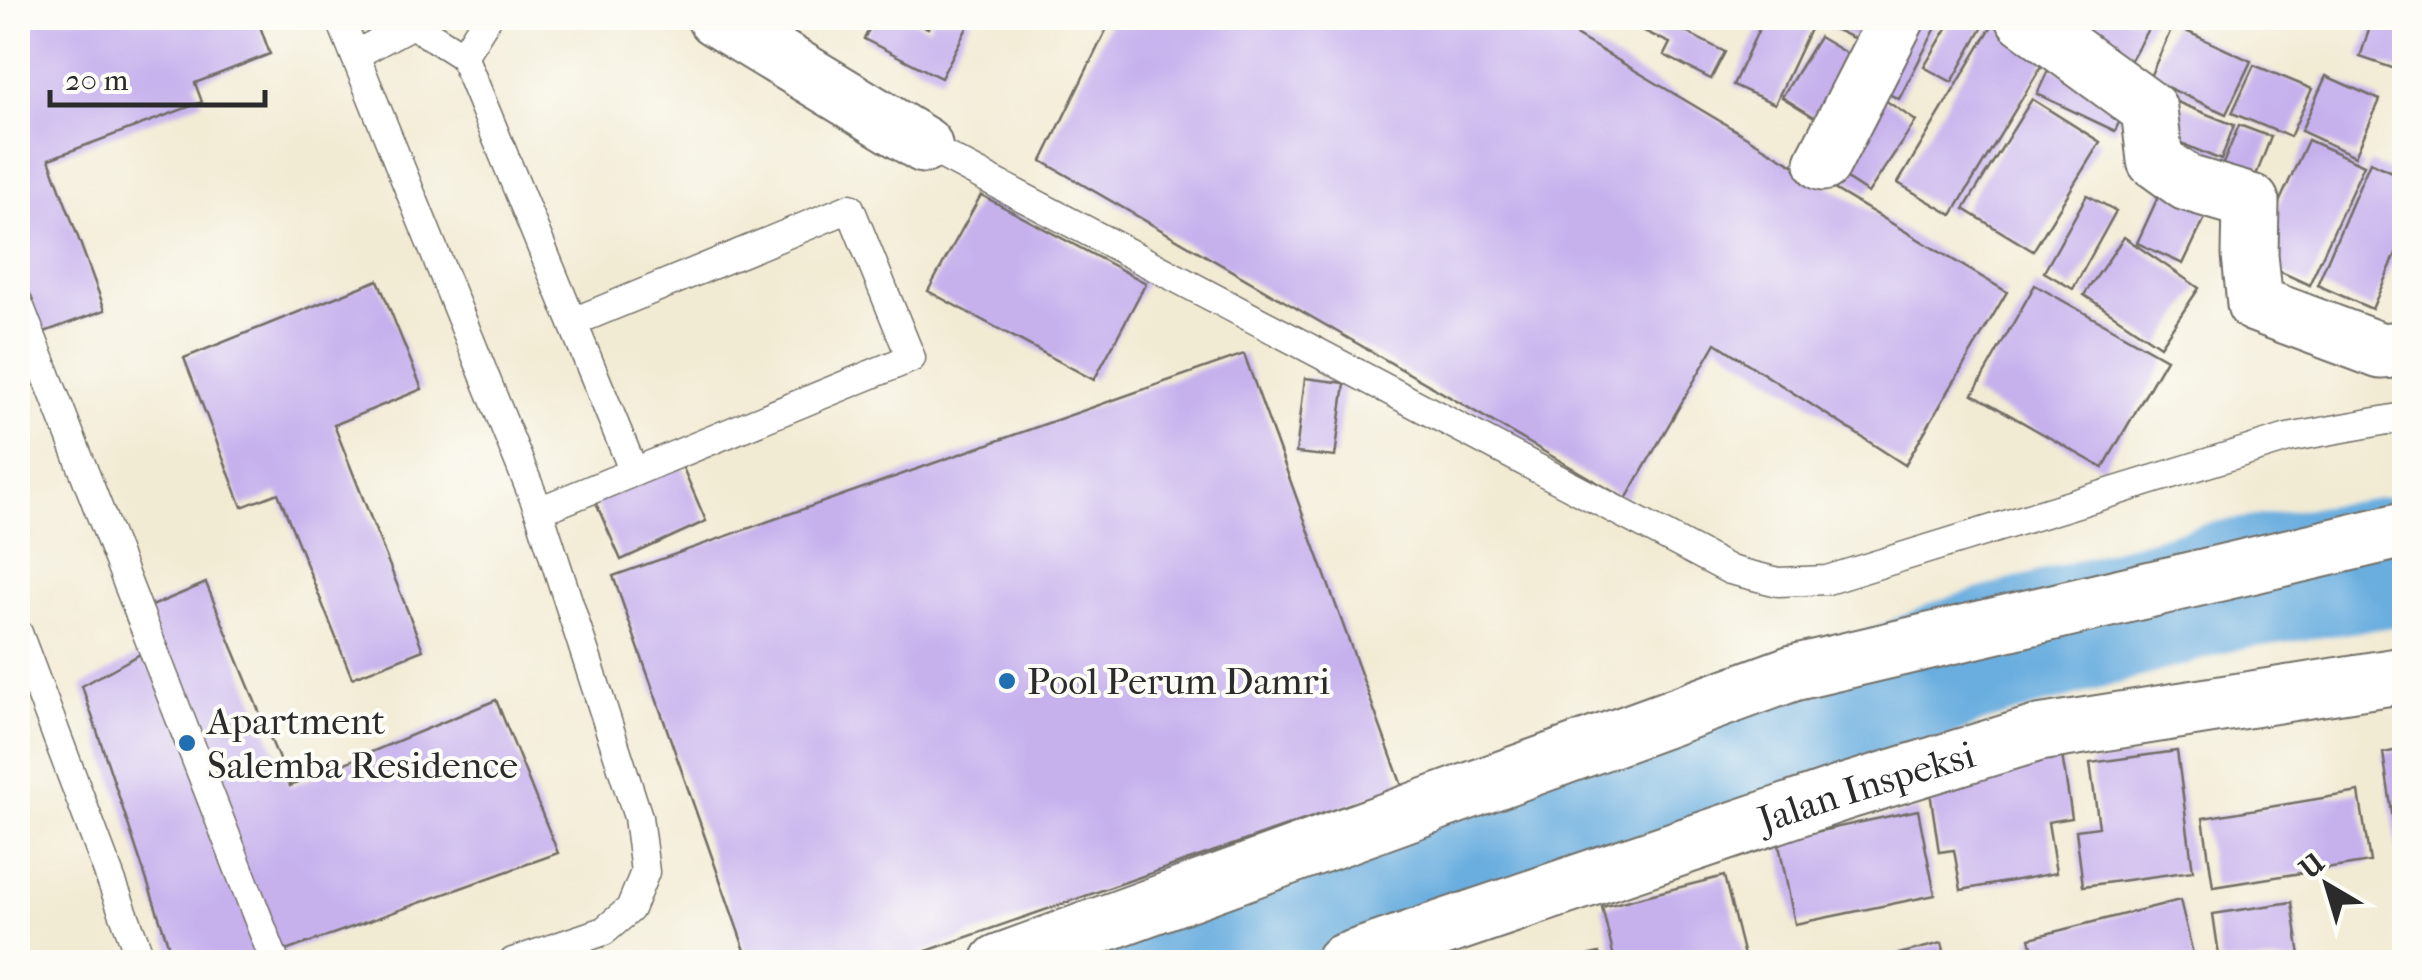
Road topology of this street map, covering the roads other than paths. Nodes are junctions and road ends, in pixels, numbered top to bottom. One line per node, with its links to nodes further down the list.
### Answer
1 (340, 18): 7 (lane)
2 (487, 18): 8 (lane)
3 (715, 18): 9 (street)
4 (1897, 18): 10 (street)
5 (2024, 18): 13 (street)
6 (414, 20): 7 (lane); 8 (lane)
7 (354, 54): 16 (lane)
8 (463, 56): 12 (lane)
9 (924, 144): 14 (lane)
10 (1823, 163)
11 (18, 302): 21 (lane)
12 (573, 322): 15 (lane); 15 (lane)
13 (2404, 348)
14 (2404, 417)
15 (634, 472): 16 (lane)
16 (540, 511): 22 (lane)
17 (2404, 530): 23 (street)
18 (18, 632): 20 (lane)
19 (2404, 674): 24 (street, Jalan Inspeksi)
20 (142, 962)
21 (275, 962)
22 (513, 962)
23 (999, 962)
24 (1343, 962)

